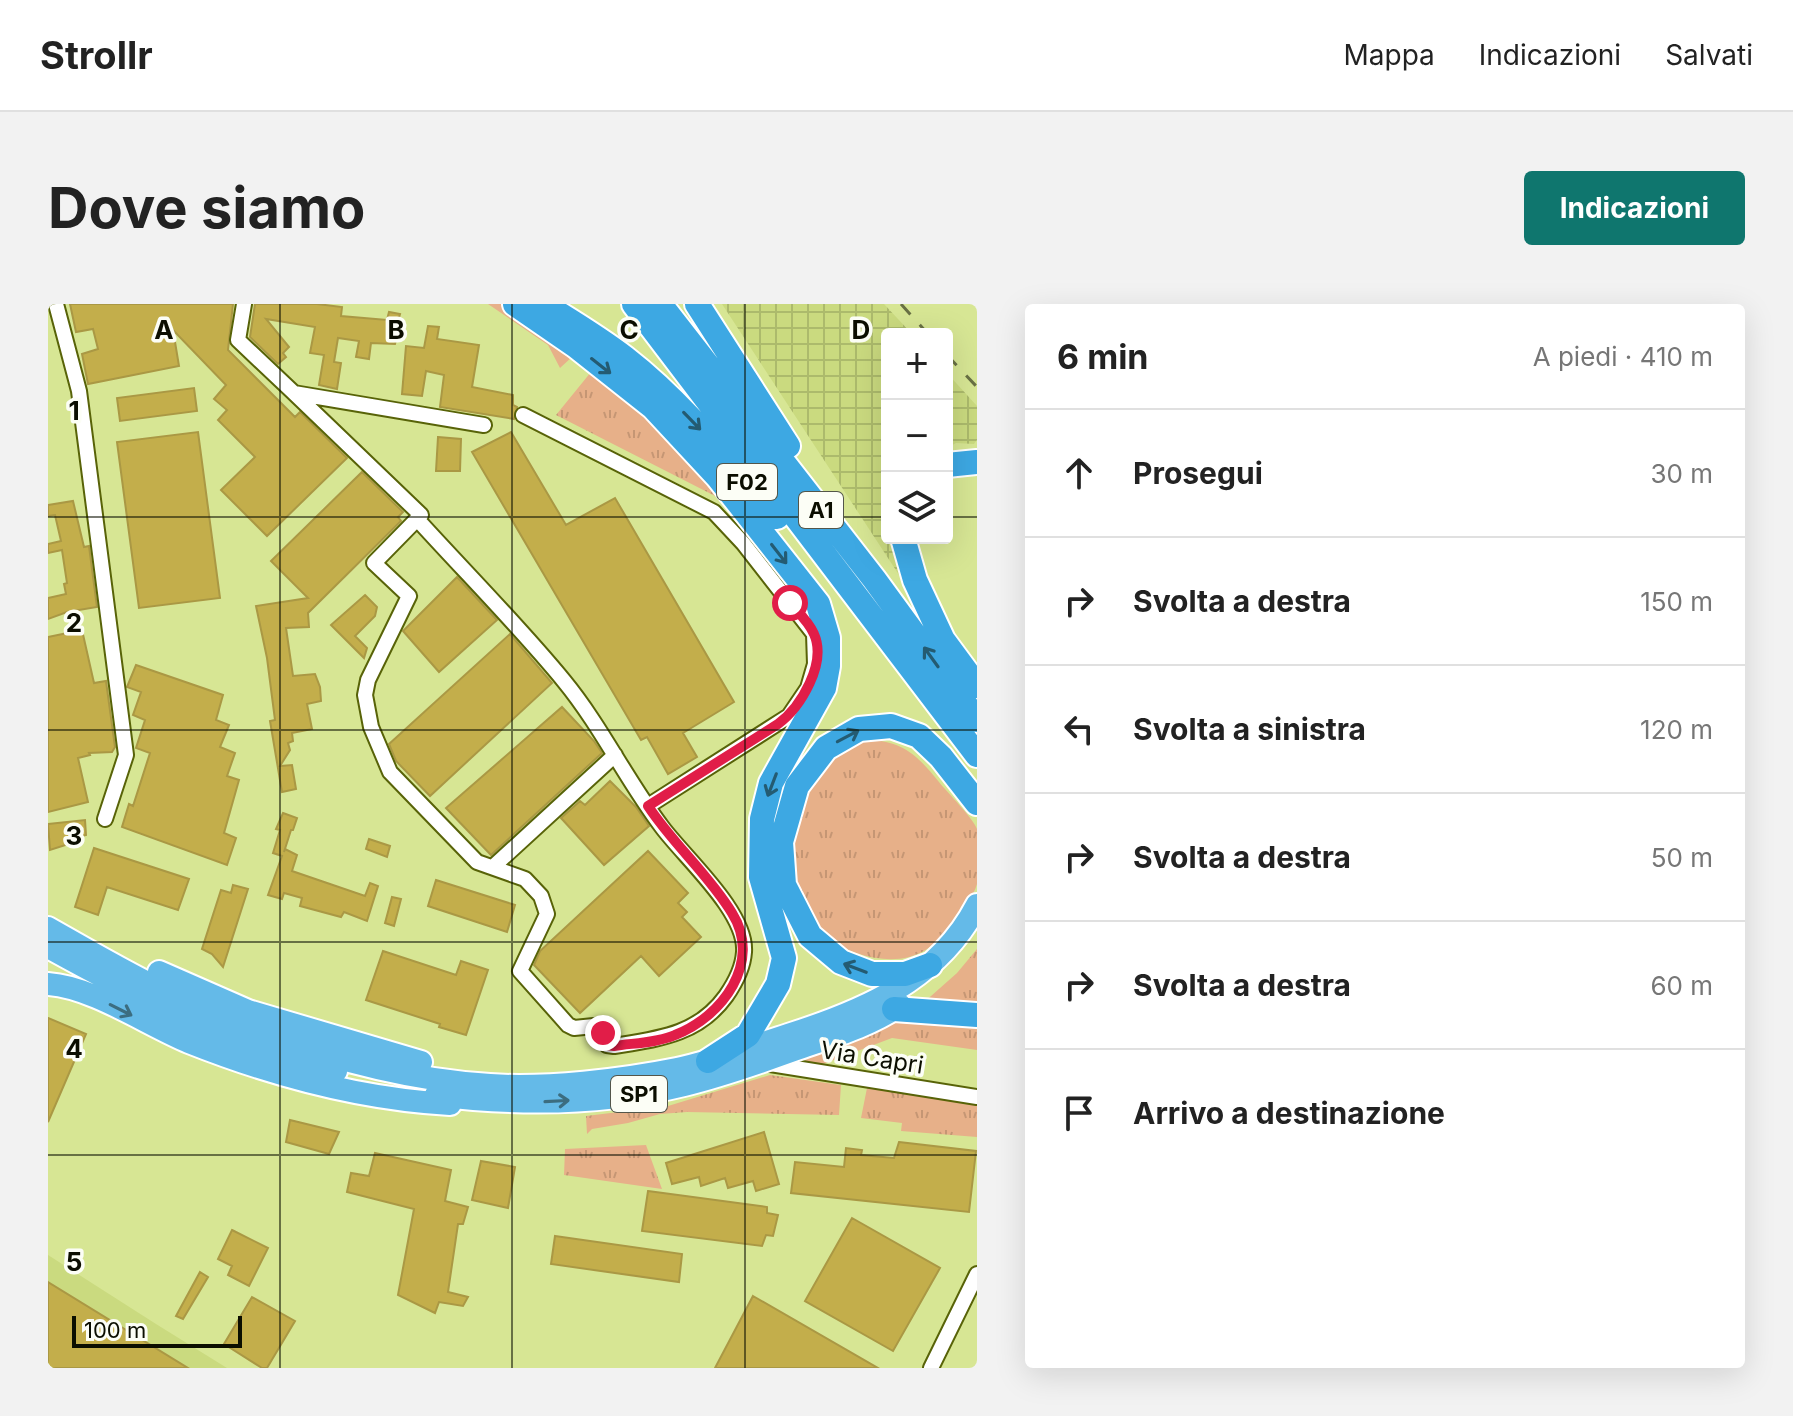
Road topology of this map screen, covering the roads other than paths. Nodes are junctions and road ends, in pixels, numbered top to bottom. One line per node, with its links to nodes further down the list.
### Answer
1 (56, 304): 23 (street)
2 (244, 304): 8 (street)
3 (515, 304): 34 (highway, one-way to 34)
4 (543, 304): 17 (highway, F02, one-way to 17)
5 (634, 304): 17 (highway, A1)
6 (660, 304): 15 (highway, A1)
7 (697, 304): 15 (highway)
8 (294, 393): 10 (street); 13 (street)
9 (523, 415): 22 (street)
10 (484, 425)
11 (977, 462): 12 (highway)
12 (953, 464)
13 (417, 519): 19 (street); 24 (street)
14 (905, 544): 16 (highway)
15 (874, 579): 18 (highway, A1, one-way to 15)
16 (977, 686)
17 (926, 688): 20 (highway, A1)
18 (977, 720)
19 (615, 755): 22 (street); 24 (street)
20 (977, 755)
21 (977, 803): 29 (highway, one-way to 21)
22 (648, 806): 24 (street)
23 (105, 819)
24 (494, 866)
25 (977, 905): 29 (highway, SP1)
26 (52, 918): 30 (highway, SP1); 36 (highway)
27 (977, 930): 32 (highway, SP1)
28 (48, 947): 30 (highway, SP1)
29 (930, 965): 34 (highway, SP1)
30 (112, 972): 36 (highway, SP1); 38 (highway, SP1)
31 (50, 984): 38 (highway, one-way to 38)
32 (894, 1009): 33 (highway); 35 (highway, SP1)
33 (977, 1015)
34 (708, 1061): 36 (highway, SP1)
35 (760, 1062): 37 (street, Via Capri); 38 (highway, SP1, one-way to 35)
36 (585, 1081)
37 (977, 1097)
38 (516, 1102)
39 (977, 1274): 40 (street)
40 (931, 1368)

